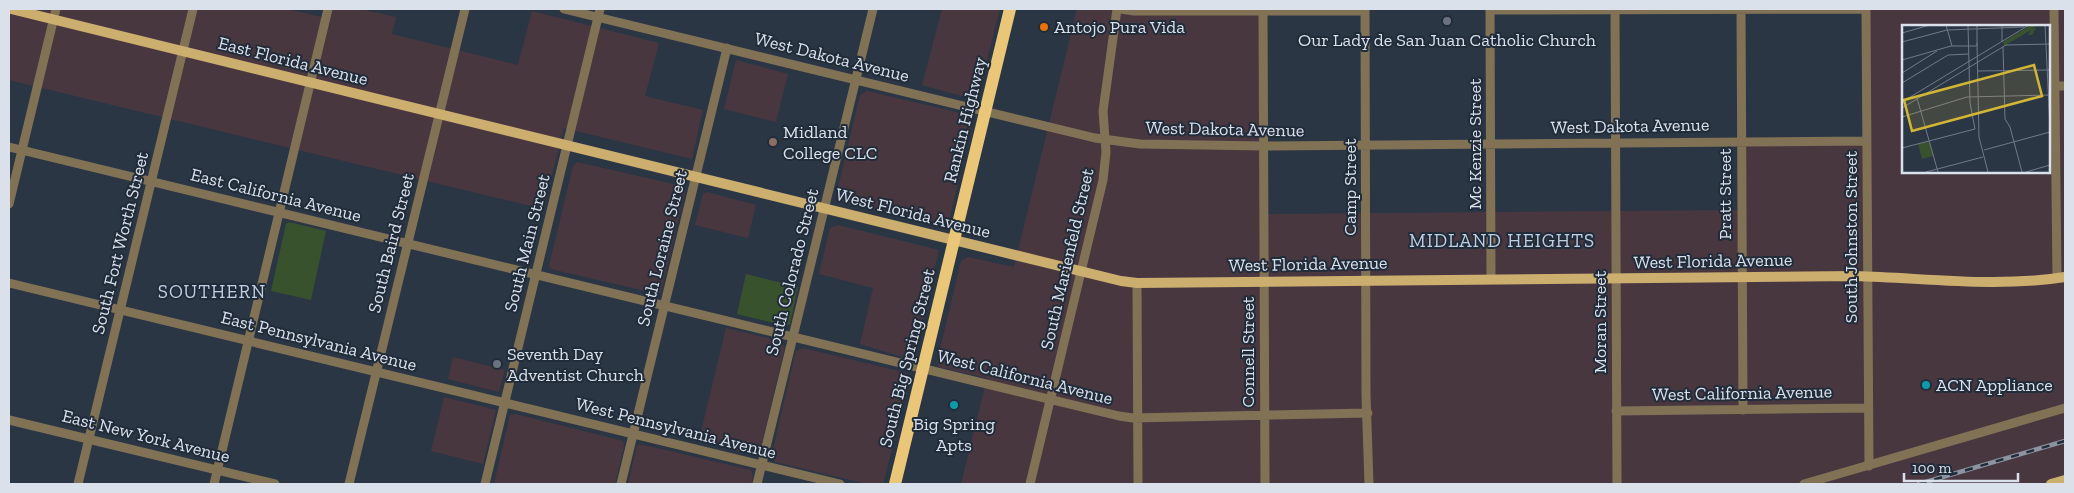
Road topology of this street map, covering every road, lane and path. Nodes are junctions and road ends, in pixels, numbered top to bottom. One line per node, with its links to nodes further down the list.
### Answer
1 (10, 9): 18 (main road, East Florida Avenue)
2 (193, 9): 20 (street, South Fort Worth Street)
3 (328, 9): 22 (street)
4 (465, 9): 26 (street, South Baird Street)
5 (564, 9): 17 (street, West Dakota Avenue)
6 (873, 9): 21 (street, South Colorado Street)
7 (1010, 9): 25 (highway, Rankin Highway)
8 (1117, 9): 27 (street, South Marienfeld Street)
9 (1121, 9): 14 (street)
10 (1615, 9): 11 (street); 16 (street); 30 (street, Moran Street)
11 (1741, 9): 12 (street); 29 (street, Pratt Street)
12 (1866, 9): 28 (street, South Johnston Street)
13 (2054, 9): 23 (street)
14 (1263, 10): 15 (street); 34 (street, Connell Street)
15 (1365, 10): 33 (street, Camp Street)
16 (1490, 10): 31 (street, Mc Kenzie Street)
17 (599, 13): 19 (street, West Dakota Avenue); 32 (street, South Main Street)
18 (55, 14): 20 (main road, East Florida Avenue); 36 (street)
19 (727, 48): 21 (street, West Dakota Avenue); 37 (street, South Loraine Street)
20 (183, 51): 22 (main road, East Florida Avenue); 38 (street, South Fort Worth Street)
21 (856, 80): 25 (street, West Dakota Avenue); 40 (street, South Colorado Street)
22 (311, 82): 26 (main road, East Florida Avenue); 41 (street)
23 (2055, 86): 24 (street); 49 (street)
24 (2065, 86)
25 (985, 111): 27 (street, West Dakota Avenue); 42 (highway, Rankin Highway)
26 (439, 114): 32 (main road, East Florida Avenue); 43 (street, South Baird Street)
27 (1104, 140): 34 (street, West Dakota Avenue); 44 (street, South Marienfeld Street)
28 (1867, 141): 29 (street, West Dakota Avenue); 46 (street, South Johnston Street)
29 (1741, 142): 30 (street, West Dakota Avenue); 47 (street, Pratt Street)
30 (1615, 143): 31 (street, West Dakota Avenue); 48 (street, Moran Street)
31 (1491, 144): 33 (street, West Dakota Avenue); 50 (street, Mc Kenzie Street)
32 (567, 145): 37 (main road, West Florida Avenue); 45 (street, South Main Street)
33 (1366, 145): 34 (street, West Dakota Avenue); 51 (street, Camp Street)
34 (1264, 146): 52 (street, Connell Street)
35 (9, 147): 36 (street, East California Avenue)
36 (22, 150): 38 (street, East California Avenue); 39 (street)
37 (696, 177): 40 (main road, West Florida Avenue); 55 (street, South Loraine Street)
38 (151, 182): 41 (street, East California Avenue); 56 (street, South Fort Worth Street)
39 (9, 204)
40 (824, 208): 42 (main road, West Florida Avenue); 57 (street, South Colorado Street)
41 (279, 213): 43 (street, East California Avenue); 58 (street)
42 (954, 240): 44 (main road, West Florida Avenue); 59 (highway, South Big Spring Street)
43 (408, 244): 45 (street, East California Avenue); 60 (street, South Baird Street)
44 (1082, 272): 54 (main road, West Florida Avenue); 61 (street, South Marienfeld Street)
45 (536, 275): 55 (street, West California Avenue); 62 (street, South Main Street)
46 (1867, 276): 47 (main road, West Florida Avenue); 49 (main road, West Florida Avenue); 63 (street, South Johnston Street)
47 (1742, 277): 48 (main road, West Florida Avenue); 65 (street, Pratt Street)
48 (1615, 278): 50 (main road, West Florida Avenue); 66 (street, Moran Street)
49 (2061, 278)
50 (1492, 279): 51 (main road, West Florida Avenue)
51 (1366, 280): 52 (main road, West Florida Avenue); 67 (street, Camp Street)
52 (1264, 281): 54 (main road, West Florida Avenue); 68 (street, Connell Street)
53 (9, 283): 56 (street, East Pennsylvania Avenue)
54 (1137, 283): 69 (street)
55 (664, 306): 57 (street, West California Avenue); 71 (street, South Loraine Street)
56 (120, 310): 58 (street, East Pennsylvania Avenue); 72 (street, South Fort Worth Street)
57 (793, 337): 59 (street, West California Avenue); 73 (street, South Colorado Street)
58 (248, 341): 60 (street, East Pennsylvania Avenue); 75 (street)
59 (923, 368): 61 (street, West California Avenue); 85 (highway, South Big Spring Street)
60 (376, 372): 62 (street, East Pennsylvania Avenue); 80 (street, South Baird Street)
61 (1051, 400): 69 (street, West California Avenue); 86 (street, South Marienfeld Street)
62 (505, 403): 71 (street, West Pennsylvania Avenue); 81 (street, South Main Street)
63 (1868, 408): 65 (street, West California Avenue); 74 (street, South Johnston Street)
64 (2065, 408): 74 (street)
65 (1743, 410): 66 (street, West California Avenue)
66 (1616, 411): 90 (street, Moran Street)
67 (1368, 413): 68 (street, West California Avenue); 89 (street, Camp Street)
68 (1264, 415): 69 (street, West California Avenue); 88 (street, Connell Street)
69 (1138, 418): 87 (street)
70 (9, 420): 72 (street, East New York Avenue)
71 (633, 434): 73 (street, West Pennsylvania Avenue); 82 (street, South Loraine Street)
72 (89, 439): 75 (street, East New York Avenue); 77 (street, South Fort Worth Street)
73 (762, 465): 83 (street, South Colorado Street); 84 (street, West Pennsylvania Avenue)
74 (1869, 466): 91 (street)
75 (217, 470): 78 (street); 79 (street, East New York Avenue)
76 (2065, 480): 92 (main road)
77 (78, 484)
78 (214, 484)
79 (275, 484)
80 (349, 484)
81 (485, 484)
82 (621, 484)
83 (757, 484)
84 (840, 484)
85 (895, 484)
86 (1030, 484)
87 (1138, 484)
88 (1265, 484)
89 (1369, 484)
90 (1617, 484)
91 (1804, 484)
92 (2051, 484)

